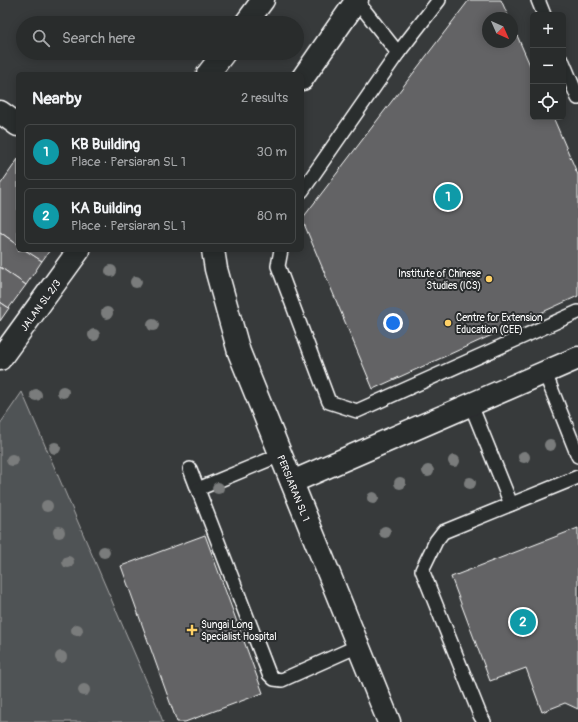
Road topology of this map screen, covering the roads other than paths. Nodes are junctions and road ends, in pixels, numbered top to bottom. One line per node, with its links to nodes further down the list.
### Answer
1 (263, 0): 6 (street)
2 (357, 0): 7 (lane); 11 (street)
3 (438, 0): 7 (lane)
4 (538, 0): 5 (lane)
5 (543, 12)
6 (251, 16)
7 (398, 53): 15 (lane)
8 (219, 60): 10 (street)
9 (566, 69): 12 (lane)
10 (210, 72)
11 (304, 76)
12 (578, 98)
13 (0, 112): 14 (street)
14 (16, 124)
15 (304, 188)
16 (78, 252): 21 (street, JALAN SL 2/3)
17 (212, 252): 24 (street, PERSIARAN SL 1)
18 (280, 252): 19 (lane)
19 (578, 312)
20 (578, 358): 22 (street)
21 (0, 359)
22 (545, 373): 23 (street); 25 (lane)
23 (471, 405): 28 (street); 30 (lane)
24 (280, 455): 28 (street, PERSIARAN SL 1); 29 (lane)
25 (578, 456)
26 (190, 469): 29 (lane)
27 (578, 477): 30 (lane)
28 (292, 482): 31 (street, PERSIARAN SL 1)
29 (198, 489): 31 (lane)
30 (511, 504): 33 (lane)
31 (358, 646): 32 (street, PERSIARAN SL 1)
32 (389, 722)
33 (484, 722)

